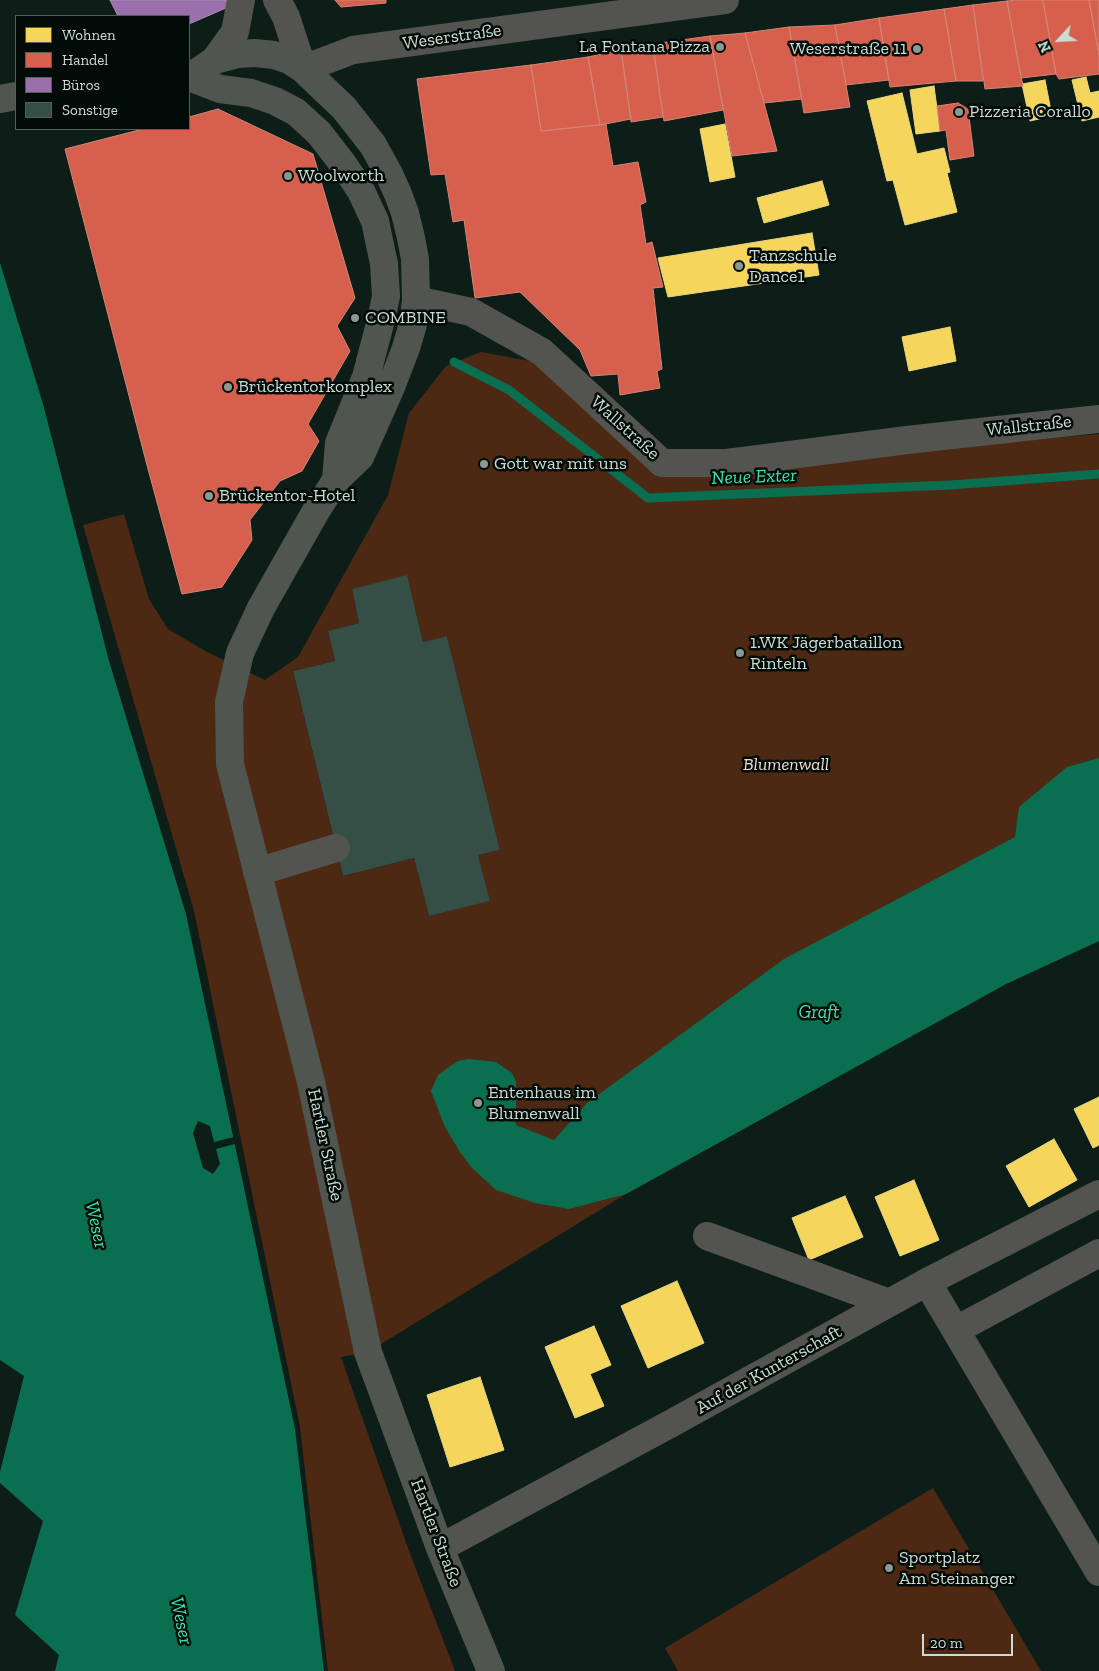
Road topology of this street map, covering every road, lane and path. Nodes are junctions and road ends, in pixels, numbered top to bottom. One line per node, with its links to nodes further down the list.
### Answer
1 (241, 0): 4 (street)
2 (276, 0): 5 (street)
3 (726, 0): 5 (street, Weserstraße)
4 (215, 60): 5 (main road); 6 (main road)
5 (303, 69): 8 (main road)
6 (190, 76)
7 (190, 77): 10 (main road)
8 (416, 300): 9 (street, Wallstraße); 10 (main road)
9 (1099, 419)
10 (336, 480): 12 (main road, Hartler Straße)
11 (336, 848): 12 (street)
12 (257, 872): 19 (main road, Hartler Straße)
13 (1099, 1194): 16 (street, Auf der Kunterschaft)
14 (707, 1236): 17 (street)
15 (1099, 1253): 18 (street)
16 (927, 1282): 17 (street, Auf der Kunterschaft); 18 (street)
17 (889, 1304): 19 (street, Auf der Kunterschaft)
18 (956, 1330): 20 (street)
19 (440, 1548): 21 (main road, Hartler Straße)
20 (1099, 1572)
21 (491, 1671)

